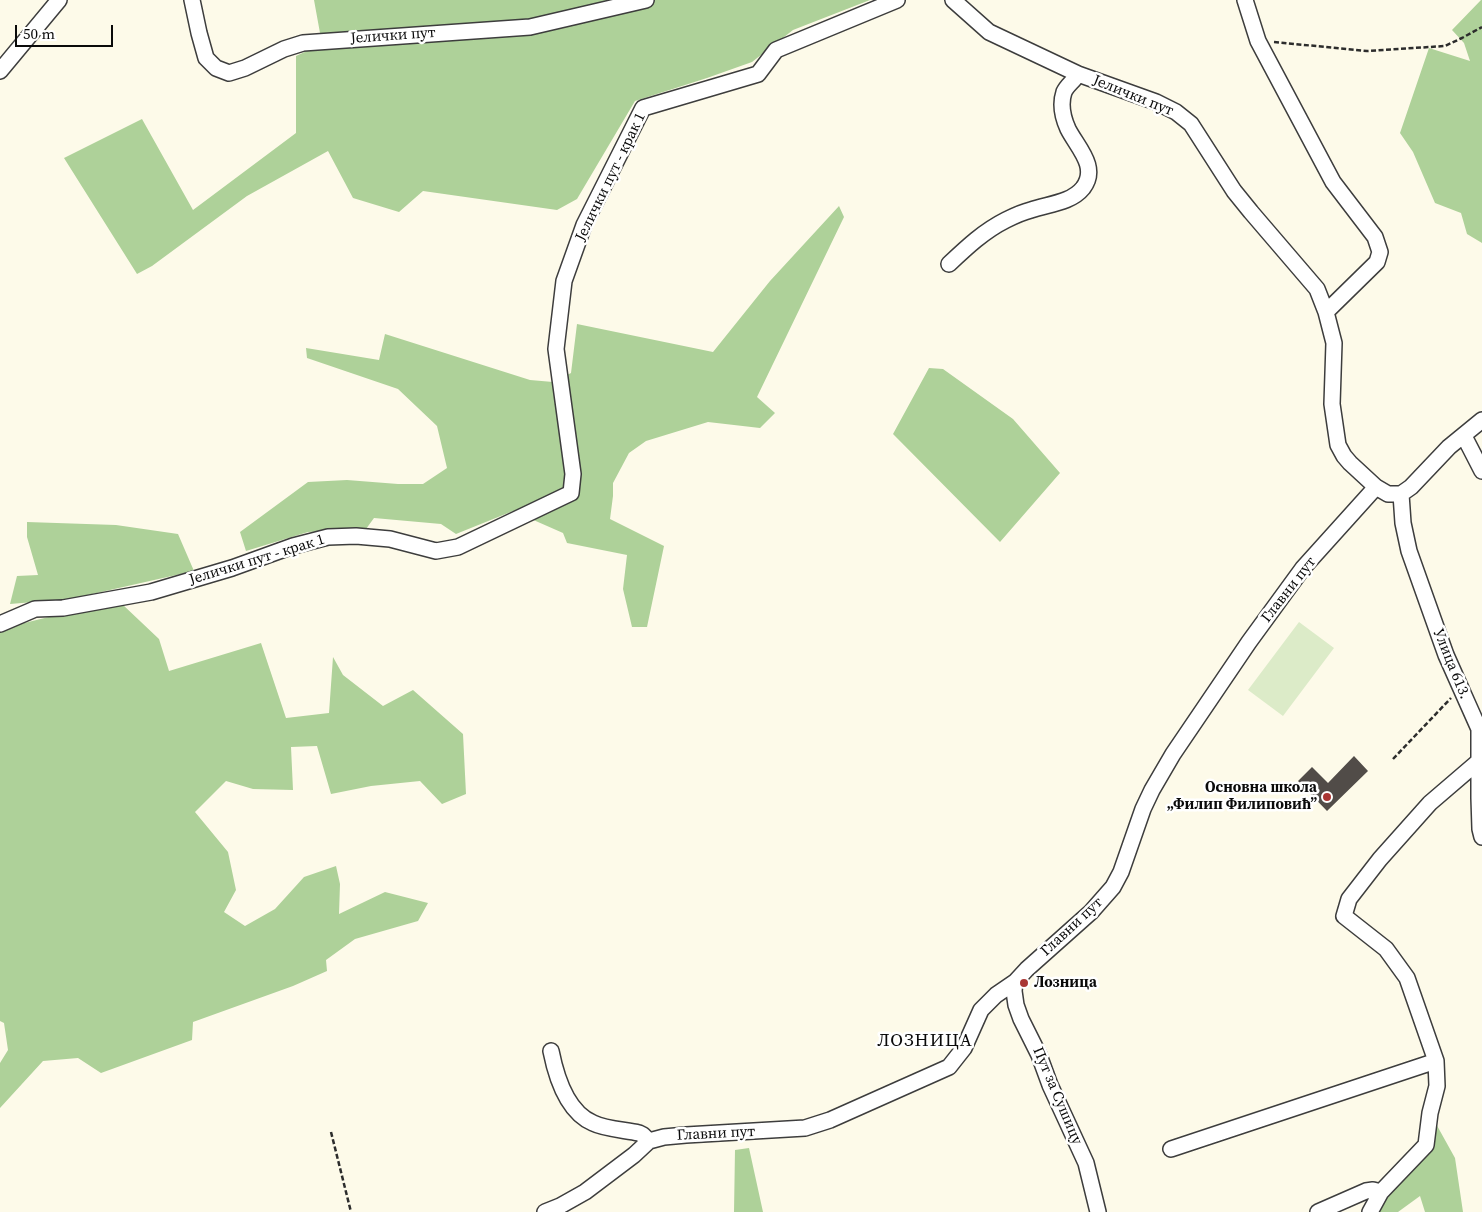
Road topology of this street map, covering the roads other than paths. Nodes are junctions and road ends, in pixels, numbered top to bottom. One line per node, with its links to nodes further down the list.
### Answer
1 (59, 0): 7 (street)
2 (192, 0): 3 (street, Јелички пут)
3 (646, 0)
4 (897, 0): 16 (street, Јелички пут - крак 1)
5 (953, 0): 8 (street, Јелички пут)
6 (1245, 0): 10 (street)
7 (0, 70)
8 (1078, 74): 9 (street); 10 (street, Јелички пут)
9 (949, 264)
10 (1326, 312): 14 (street, Јелички пут)
11 (1482, 420): 12 (street)
12 (1464, 436): 13 (street); 15 (street)
13 (1482, 471)
14 (1376, 487): 15 (street); 19 (street, Главни пут)
15 (1401, 494): 17 (street, Улица 613.)
16 (0, 624)
17 (1479, 761): 18 (street, Улица 613.); 21 (street)
18 (1482, 837)
19 (1016, 982): 22 (street, Главни пут); 26 (street, Пут за Сушицу)
20 (551, 1051): 22 (street)
21 (1436, 1061): 23 (street); 24 (street)
22 (649, 1141): 25 (street)
23 (1171, 1149)
24 (1381, 1192): 27 (street); 28 (street)
25 (545, 1212)
26 (1098, 1212)
27 (1318, 1212)
28 (1370, 1212)

